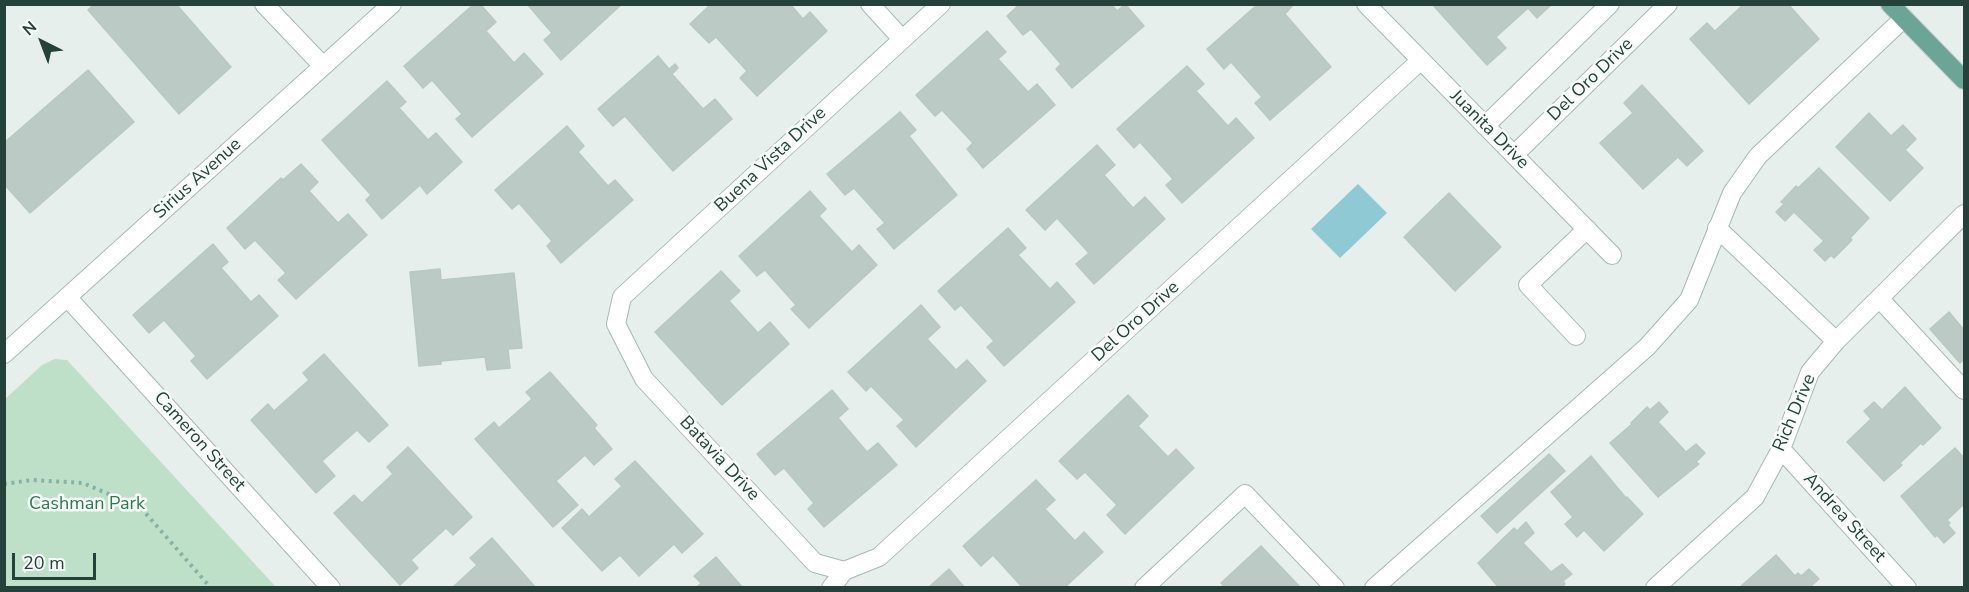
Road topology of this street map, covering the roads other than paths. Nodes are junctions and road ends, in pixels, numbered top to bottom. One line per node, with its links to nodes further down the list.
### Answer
1 (264, 4): 12 (street)
2 (392, 4): 12 (street, Sirius Avenue)
3 (870, 4): 10 (street)
4 (941, 4): 10 (street, Buena Vista Drive)
5 (1366, 4): 11 (street, Juanita Drive)
6 (1610, 4): 14 (street)
7 (1668, 4): 15 (street, Del Oro Drive)
8 (1890, 4): 9 (main road)
9 (1904, 18): 13 (main road); 17 (street)
10 (902, 39): 22 (street, Buena Vista Drive)
11 (1420, 61): 14 (street, Juanita Drive); 28 (street, Del Oro Drive)
12 (323, 66): 20 (street, Sirius Avenue)
13 (1965, 80)
14 (1485, 126): 15 (street, Juanita Drive)
15 (1514, 155): 18 (street, Juanita Drive)
16 (1965, 214): 21 (street, Rich Drive)
17 (1717, 228): 24 (street); 33 (street)
18 (1587, 229): 19 (street, Juanita Drive); 23 (street)
19 (1612, 255)
20 (67, 297): 25 (street, Sirius Avenue); 29 (street, Cameron Street)
21 (1880, 298): 24 (street, Rich Drive); 26 (street)
22 (616, 324): 28 (street, Batavia Drive)
23 (1576, 336)
24 (1836, 341): 27 (street, Rich Drive)
25 (4, 354)
26 (1965, 390)
27 (1781, 449): 34 (street, Rich Drive); 35 (street, Andrea Street)
28 (844, 571): 30 (street)
29 (331, 588)
30 (831, 588)
31 (1144, 588): 32 (street)
32 (1335, 588)
33 (1374, 588)
34 (1655, 588)
35 (1907, 588)

